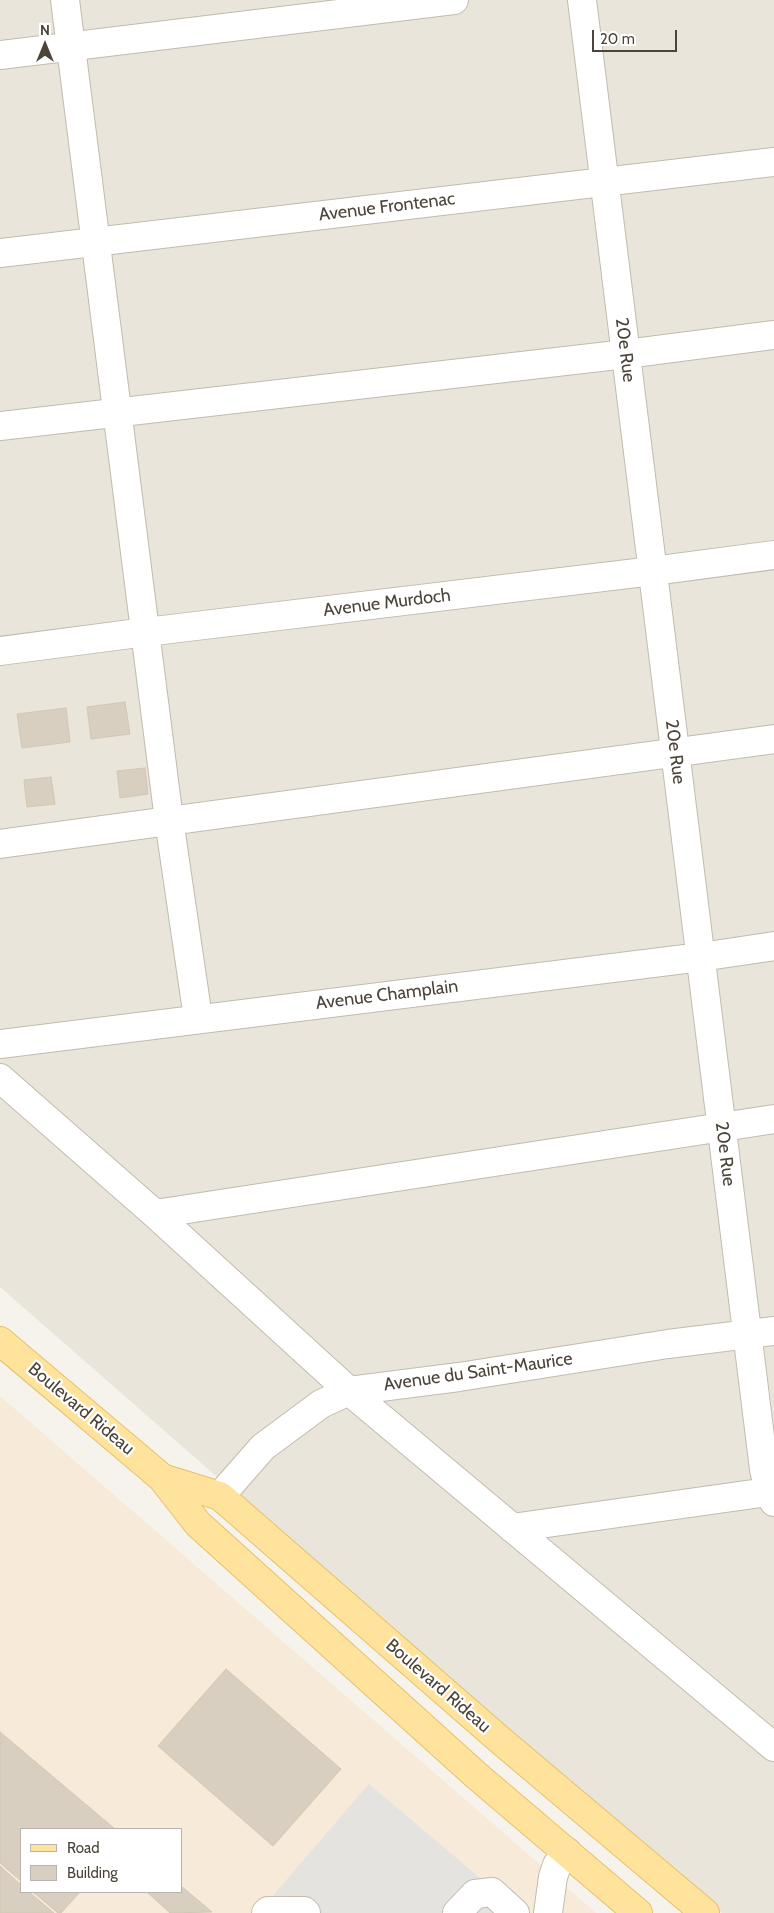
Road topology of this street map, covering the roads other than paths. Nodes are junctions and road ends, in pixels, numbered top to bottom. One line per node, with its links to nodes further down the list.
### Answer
1 (65, 0): 4 (street)
2 (454, 0): 4 (street)
3 (582, 0): 7 (street, 20e Rue)
4 (71, 47): 5 (street); 8 (street)
5 (0, 55)
6 (774, 162): 7 (street, Avenue Frontenac)
7 (604, 182): 8 (street, Avenue Frontenac); 11 (street, 20e Rue)
8 (96, 242): 9 (street, Avenue Frontenac); 12 (street)
9 (0, 253)
10 (774, 335): 11 (street)
11 (626, 354): 12 (street); 15 (street, 20e Rue)
12 (118, 413): 13 (street); 16 (street)
13 (0, 426)
14 (774, 555): 15 (street, Avenue Murdoch)
15 (653, 572): 16 (street, Avenue Murdoch); 19 (street, 20e Rue)
16 (146, 632): 17 (street, Avenue Murdoch); 20 (street)
17 (0, 651)
18 (774, 739): 19 (street)
19 (676, 753): 20 (street); 23 (street, 20e Rue)
20 (169, 820): 21 (street); 24 (street)
21 (0, 844)
22 (774, 946): 23 (street, Avenue Champlain)
23 (701, 957): 24 (street, Avenue Champlain); 28 (street, 20e Rue)
24 (198, 1018): 25 (street, Avenue Champlain)
25 (0, 1044)
26 (0, 1078): 29 (street)
27 (774, 1120): 28 (street)
28 (722, 1126): 29 (street); 30 (street, 20e Rue)
29 (155, 1214): 32 (street)
30 (761, 1333): 32 (street, Avenue du Saint-Maurice); 34 (street, 20e Rue)
31 (0, 1341): 33 (main road, Boulevard Rideau)
32 (349, 1391): 35 (street, Avenue du Saint-Maurice); 36 (street)
33 (155, 1472): 35 (main road, Boulevard Rideau); 38 (main road, Boulevard Rideau)
34 (772, 1495): 36 (street)
35 (220, 1496): 45 (main road, Boulevard Rideau)
36 (512, 1528): 37 (street)
37 (774, 1747)
38 (567, 1852): 43 (street); 44 (main road, Boulevard Rideau)
39 (266, 1913): 40 (street)
40 (306, 1913)
41 (457, 1913): 42 (street)
42 (516, 1913)
43 (548, 1913)
44 (638, 1913)
45 (705, 1913)

